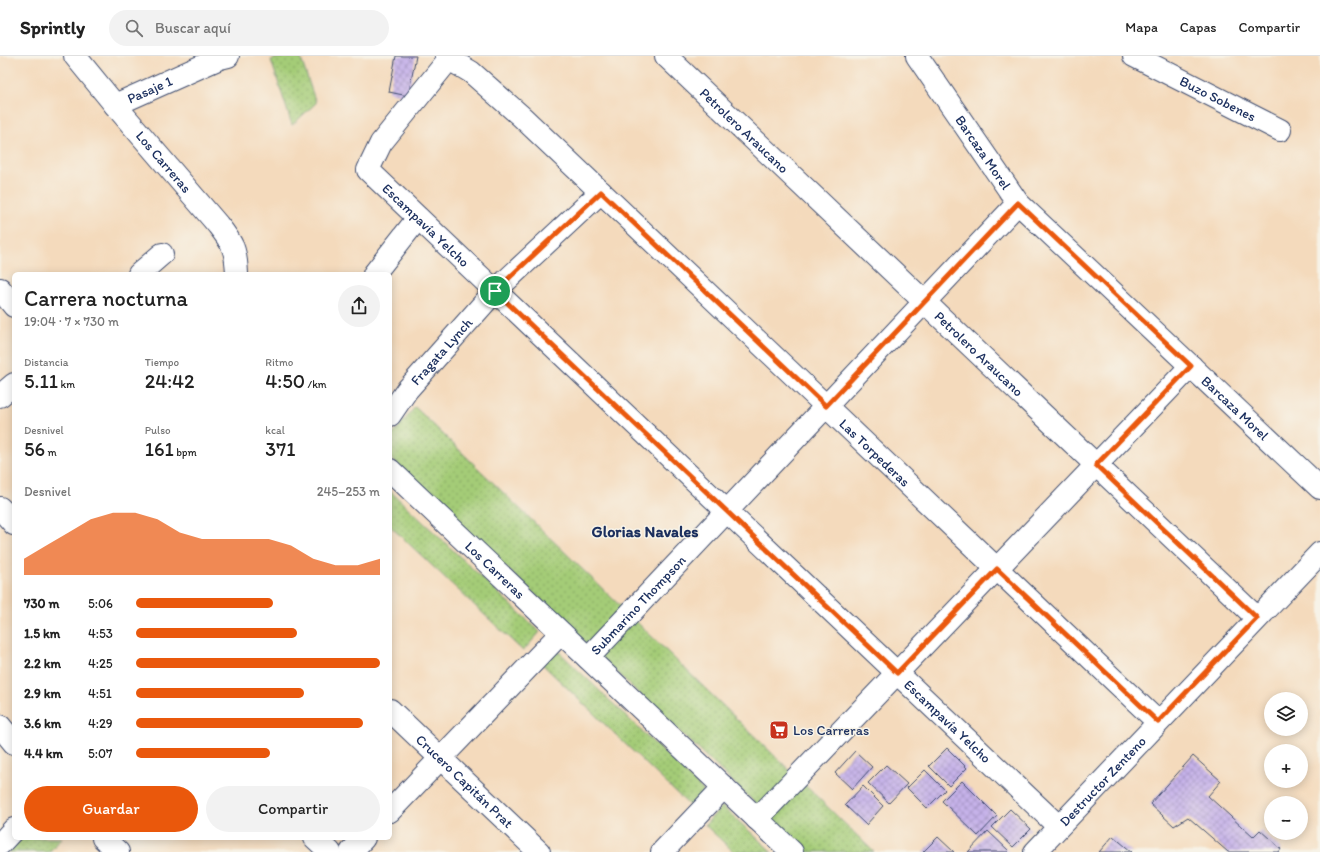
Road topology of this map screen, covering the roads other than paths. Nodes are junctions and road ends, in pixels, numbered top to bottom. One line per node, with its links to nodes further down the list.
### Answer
1 (75, 56): 7 (street, Los Carreras)
2 (666, 56): 18 (street, Petrolero Araucano)
3 (917, 56): 10 (street, Barcaza Morel)
4 (1134, 56): 8 (street, Buzo Sobenes)
5 (222, 57): 7 (street, Pasaje 1)
6 (448, 57): 9 (street, Las Torpederas); 11 (street, Escampavía Yelcho)
7 (115, 105): 14 (street, Los Carreras)
8 (1280, 130)
9 (601, 192): 17 (street, Fragata Lynch); 23 (street, Las Torpederas)
10 (1018, 203): 18 (street, Submarino Thompson); 20 (street, Barcaza Morel)
11 (418, 218): 15 (street); 17 (street, Escampavía Yelcho)
12 (162, 254): 13 (street)
13 (141, 272)
14 (237, 272)
15 (376, 272)
16 (0, 289): 19 (street)
17 (495, 291): 24 (street, Fragata Lynch); 29 (street, Escampavía Yelcho)
18 (925, 302): 23 (street, Submarino Thompson); 25 (street, Petrolero Araucano)
19 (12, 304)
20 (1191, 366): 25 (street); 27 (street, Barcaza Morel)
21 (12, 386): 22 (street)
22 (0, 396)
23 (826, 406): 29 (street, Submarino Thompson); 32 (street, Las Torpederas)
24 (392, 412)
25 (1096, 465): 32 (street); 33 (street, Petrolero Araucano)
26 (392, 472): 34 (street, Los Carreras)
27 (1320, 488)
28 (0, 508): 30 (street)
29 (727, 511): 35 (street, Submarino Thompson); 36 (street, Escampavía Yelcho)
30 (12, 522)
31 (1320, 553): 33 (street, Destructor Zenteno)
32 (997, 569): 36 (street); 38 (street, Las Torpederas)
33 (1257, 618): 38 (street, Destructor Zenteno)
34 (561, 633): 35 (street, Los Carreras); 41 (street)
35 (588, 658): 42 (street, Los Carreras)
36 (897, 673): 44 (street); 45 (street, Escampavía Yelcho)
37 (392, 712): 41 (street, Crucero Capitán Prat)
38 (1158, 722): 45 (street, Destructor Zenteno)
39 (0, 726): 40 (street)
40 (12, 741)
41 (440, 758): 43 (street); 54 (street, Crucero Capitán Prat)
42 (724, 787): 44 (street, Los Carreras); 55 (street)
43 (392, 809)
44 (757, 819): 56 (street, Los Carreras)
45 (1058, 826): 57 (street, Destructor Zenteno)
46 (12, 831): 50 (street)
47 (105, 840): 51 (street)
48 (317, 840): 52 (street)
49 (362, 840): 53 (street)
50 (0, 844)
51 (118, 852)
52 (330, 852)
53 (350, 852)
54 (539, 852)
55 (662, 852)
56 (792, 852)
57 (1035, 852)

